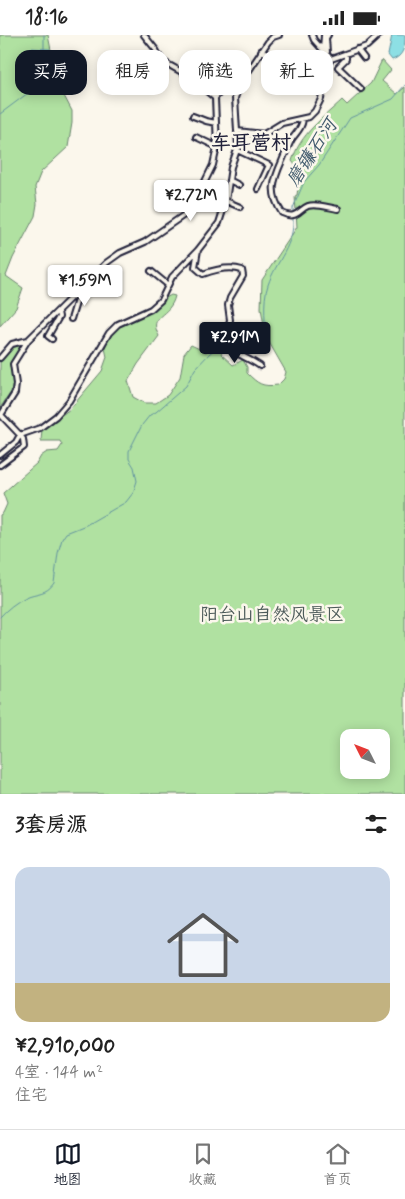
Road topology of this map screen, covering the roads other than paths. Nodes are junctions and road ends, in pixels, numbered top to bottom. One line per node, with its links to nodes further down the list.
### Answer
1 (144, 35): 20 (street)
2 (279, 35): 9 (street)
3 (312, 35): 7 (street)
4 (324, 35): 7 (street)
5 (328, 35): 10 (street)
6 (379, 35): 8 (street)
7 (322, 49)
8 (357, 49): 12 (street); 14 (street)
9 (263, 50)
10 (327, 50)
11 (261, 52): 15 (street)
12 (346, 54): 13 (street); 16 (street)
13 (333, 58)
14 (364, 58)
15 (251, 68)
16 (361, 89)
17 (218, 95): 20 (street)
18 (236, 95): 24 (street)
19 (321, 95): 22 (street)
20 (215, 98): 23 (street)
21 (193, 116): 23 (street)
22 (303, 119): 24 (street); 33 (street)
23 (216, 123): 26 (street)
24 (237, 131): 27 (street)
25 (196, 137): 26 (street)
26 (217, 147): 37 (street)
27 (237, 150): 28 (street); 30 (street)
28 (229, 181): 29 (street); 31 (street)
29 (239, 185)
30 (258, 189)
31 (226, 201): 32 (street); 34 (street)
32 (240, 207)
33 (338, 209)
34 (198, 250): 36 (street); 43 (street)
35 (151, 271): 36 (street)
36 (168, 285): 44 (street)
37 (80, 289): 38 (street); 39 (street)
38 (58, 312): 40 (street); 41 (street)
39 (71, 319)
40 (52, 339)
41 (28, 340): 42 (street); 44 (street)
42 (0, 358)
43 (260, 366)
44 (20, 435): 45 (street); 46 (street)
45 (0, 455)
46 (0, 465)

